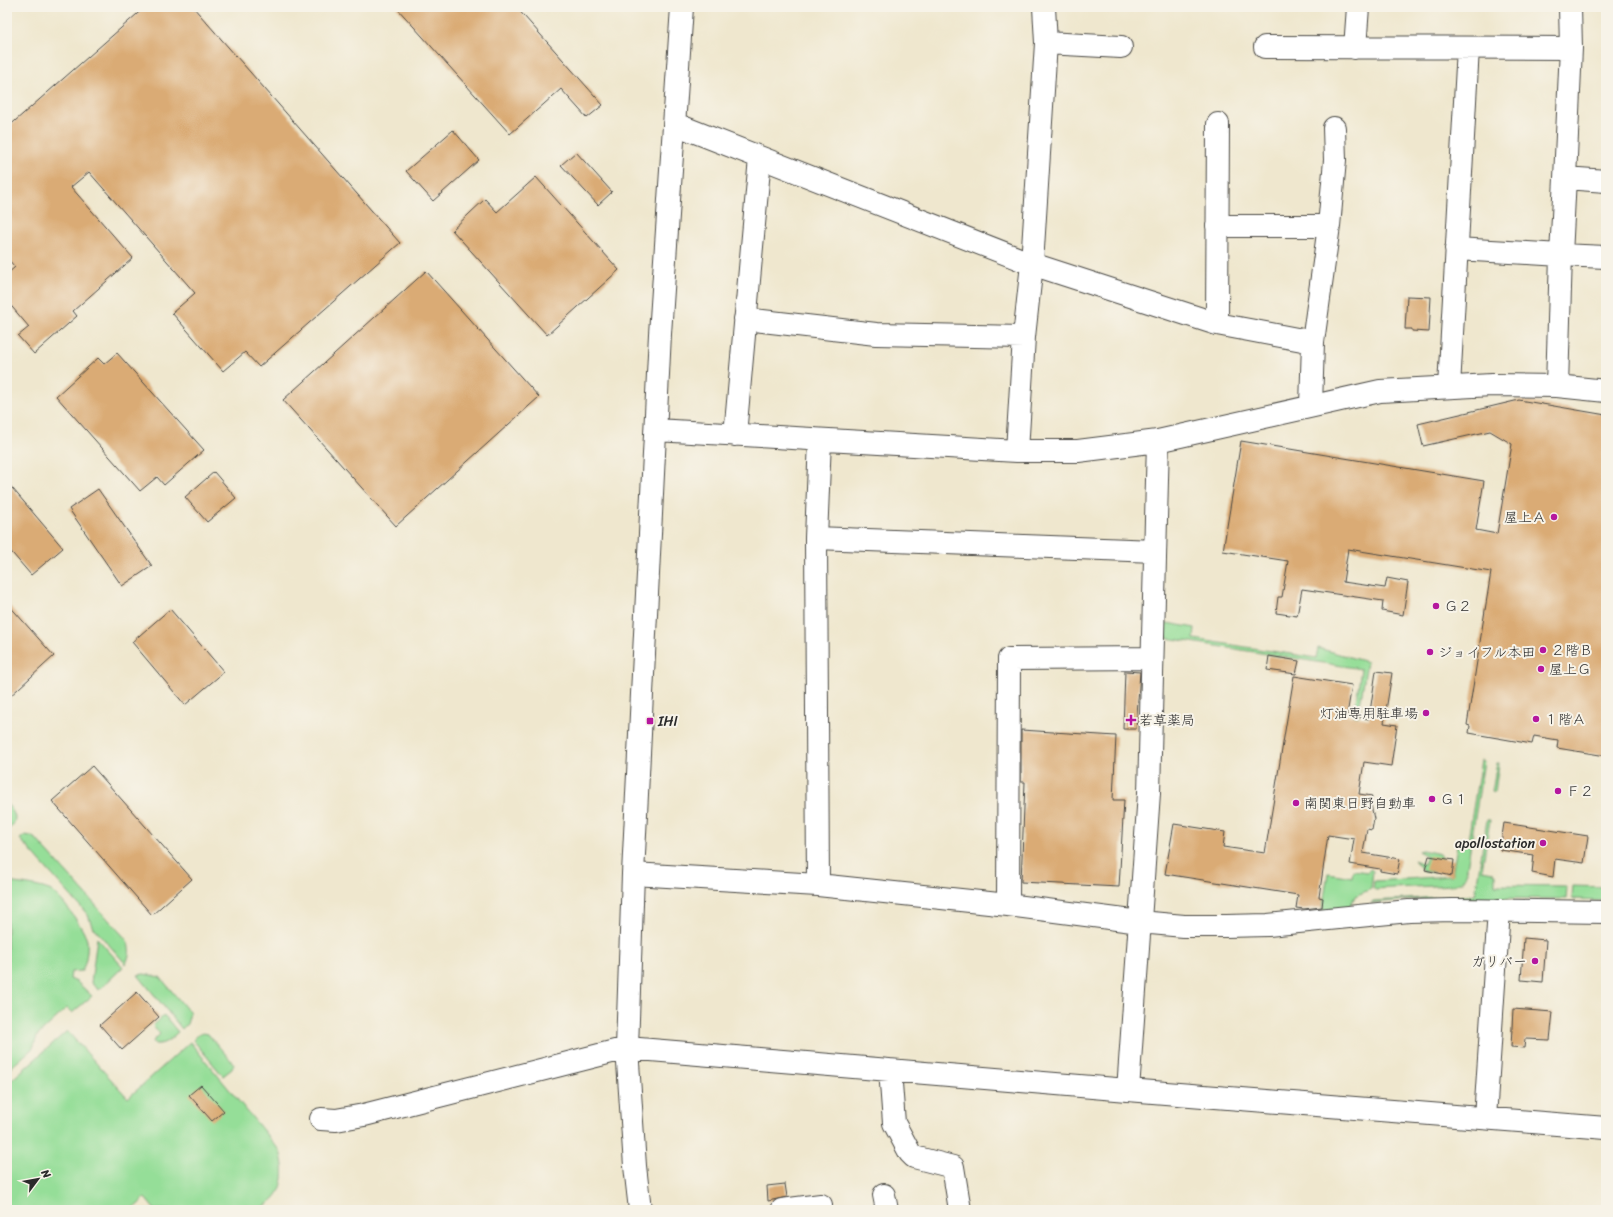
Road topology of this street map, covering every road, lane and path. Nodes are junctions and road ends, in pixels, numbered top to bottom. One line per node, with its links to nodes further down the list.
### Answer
1 (682, 7): 11 (street)
2 (1044, 7): 5 (street)
3 (1358, 7): 8 (street)
4 (1570, 7): 10 (street)
5 (1046, 43): 6 (street); 22 (street)
6 (1121, 47)
7 (1265, 47): 8 (street)
8 (1355, 48): 9 (street)
9 (1468, 48): 10 (street); 19 (street)
10 (1571, 48): 15 (street)
11 (675, 124): 14 (street); 31 (street)
12 (1218, 124): 17 (street)
13 (1334, 128): 18 (street)
14 (760, 158): 22 (street); 23 (street)
15 (1565, 178): 16 (street); 20 (street)
16 (1606, 181)
17 (1217, 226): 18 (street); 24 (street)
18 (1329, 226): 26 (street)
19 (1456, 249): 20 (street); 28 (street)
20 (1560, 255): 21 (street); 27 (street)
21 (1606, 256)
22 (1032, 264): 24 (street); 25 (street)
23 (745, 319): 25 (street); 32 (street)
24 (1217, 324): 26 (street)
25 (1024, 337): 35 (street)
26 (1313, 342): 30 (street)
27 (1557, 386): 28 (street); 29 (street)
28 (1448, 387): 30 (street)
29 (1606, 391)
30 (1311, 406): 34 (street)
31 (656, 430): 32 (street); 39 (street)
32 (735, 435): 33 (street)
33 (820, 440): 35 (street); 36 (street)
34 (1158, 440): 35 (street); 37 (street)
35 (1017, 451)
36 (816, 538): 37 (street); 40 (street)
37 (1155, 551): 38 (street)
38 (1152, 658): 41 (street); 44 (street)
39 (633, 874): 40 (street); 45 (street)
40 (818, 886): 41 (street)
41 (1008, 905): 44 (street)
42 (1499, 910): 43 (street); 44 (street); 48 (street)
43 (1606, 912)
44 (1140, 922): 47 (street)
45 (627, 1048): 46 (street); 49 (street); 52 (street)
46 (890, 1070): 47 (street); 54 (street)
47 (1128, 1090): 48 (street)
48 (1485, 1118): 50 (street)
49 (321, 1119)
50 (1606, 1128)
51 (821, 1205): 53 (street)
52 (640, 1210)
53 (782, 1210)
54 (960, 1210)

